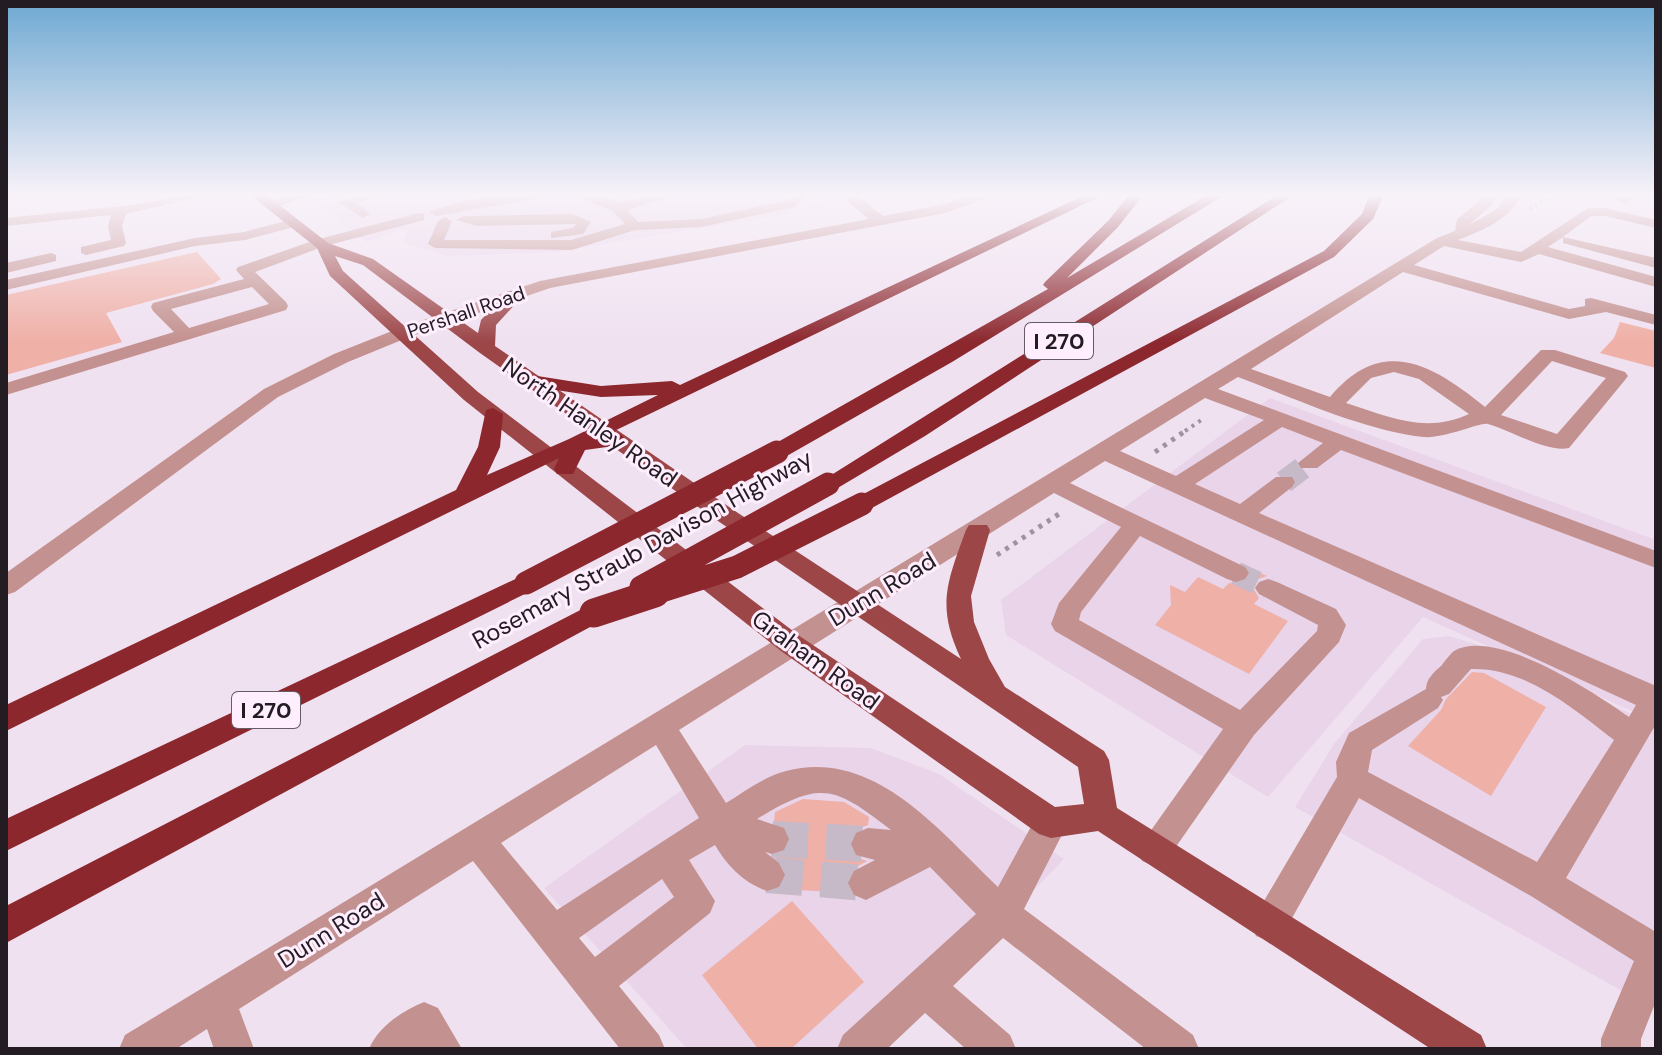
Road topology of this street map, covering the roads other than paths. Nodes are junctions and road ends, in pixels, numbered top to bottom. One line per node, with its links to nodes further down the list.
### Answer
1 (118, 243): 21 (street)
2 (190, 243): 25 (street)
3 (253, 243): 18 (street)
4 (551, 243): 5 (street)
5 (580, 243)
6 (762, 243): 26 (street, Pershall Road)
7 (994, 243): 36 (highway)
8 (1091, 243): 28 (highway)
9 (1137, 243): 28 (highway, Rosemary Straub Davison Highway / I 270)
10 (1208, 243): 60 (highway, Rosemary Straub Davison Highway / I 270, bridge)
11 (1342, 243): 60 (highway, bridge)
12 (1439, 243): 20 (street, Dunn Road)
13 (1451, 243): 17 (street)
14 (1545, 243): 17 (street)
15 (1578, 243): 19 (street)
16 (322, 244): 18 (street); 29 (main road, North Hanley Road); 31 (main road, North Hanley Road)
17 (1537, 249): 24 (street)
18 (272, 260): 22 (street)
19 (1656, 263)
20 (1402, 267): 23 (street); 34 (street, Dunn Road)
21 (6, 268)
22 (256, 281): 32 (street); 32 (street)
23 (1455, 282): 27 (street); 27 (street)
24 (1656, 282)
25 (6, 285)
26 (514, 295): 29 (street, Pershall Road); 33 (main road)
27 (1606, 307): 30 (street)
28 (1027, 309): 72 (highway, Rosemary Straub Davison Highway / I 270, bridge)
29 (445, 319): 31 (street, Pershall Road); 33 (main road, North Hanley Road)
30 (1656, 320)
31 (403, 333): 40 (main road, North Hanley Road); 57 (street, Pershall Road)
32 (186, 335): 37 (street)
33 (486, 349): 35 (main road, North Hanley Road)
34 (1237, 370): 38 (street, Dunn Road); 39 (street)
35 (531, 381): 36 (highway); 43 (main road, North Hanley Road)
36 (702, 381): 43 (highway)
37 (6, 389)
38 (1205, 391): 42 (street); 45 (street, Dunn Road)
39 (1335, 404): 41 (street); 41 (street)
40 (493, 414): 46 (main road, North Hanley Road); 51 (highway)
41 (1483, 415): 41 (street)
42 (1280, 419): 44 (street); 50 (street)
43 (607, 435): 46 (highway); 59 (main road, North Hanley Road)
44 (1339, 441): 47 (street); 55 (street)
45 (1104, 452): 49 (street, Dunn Road); 50 (street)
46 (556, 462): 51 (highway); 61 (main road, Graham Road)
47 (1309, 463)
48 (1284, 482): 52 (street)
49 (1053, 484): 53 (street); 54 (street, Dunn Road)
50 (1178, 485): 52 (street)
51 (465, 494): 64 (highway)
52 (1242, 514): 63 (street)
53 (1136, 524): 56 (street); 66 (street)
54 (978, 530): 59 (street, Dunn Road); 62 (main road)
55 (1656, 560)
56 (1236, 573)
57 (6, 586)
58 (1268, 588): 66 (street)
59 (855, 605): 61 (street, Dunn Road); 62 (main road)
60 (594, 613): 84 (highway, Rosemary Straub Davison Highway / I 270)
61 (791, 644): 65 (street, Dunn Road); 70 (main road, Graham Road)
62 (995, 697): 69 (main road)
63 (1656, 700): 67 (street)
64 (6, 719)
65 (660, 726): 71 (street); 73 (street, Dunn Road)
66 (1243, 726): 77 (street)
67 (1632, 736): 68 (street); 81 (street)
68 (1353, 779): 81 (street); 83 (street)
69 (1102, 816): 70 (main road); 77 (main road)
70 (1051, 823): 82 (street)
71 (722, 824): 74 (street); 76 (street); 78 (street); 79 (street)
72 (6, 836)
73 (477, 839): 85 (street); 89 (street, Dunn Road)
74 (772, 839)
75 (868, 844): 76 (street)
76 (933, 848): 80 (street); 82 (street)
77 (1154, 850): 83 (main road)
78 (666, 856): 85 (street); 87 (street)
79 (767, 875)
80 (866, 883)
81 (1543, 884): 86 (street)
82 (1002, 915): 88 (street); 90 (street)
83 (1269, 923): 98 (main road)
84 (6, 925)
85 (553, 934): 87 (street)
86 (1656, 953): 99 (street)
87 (592, 983): 95 (street)
88 (925, 987): 96 (street); 97 (street)
89 (217, 1001): 91 (street, Dunn Road); 92 (street)
90 (1169, 1046)
91 (139, 1049)
92 (234, 1049)
93 (389, 1049): 94 (street)
94 (442, 1049)
95 (645, 1049)
96 (857, 1049)
97 (996, 1049)
98 (1467, 1049)
99 (1621, 1049)

